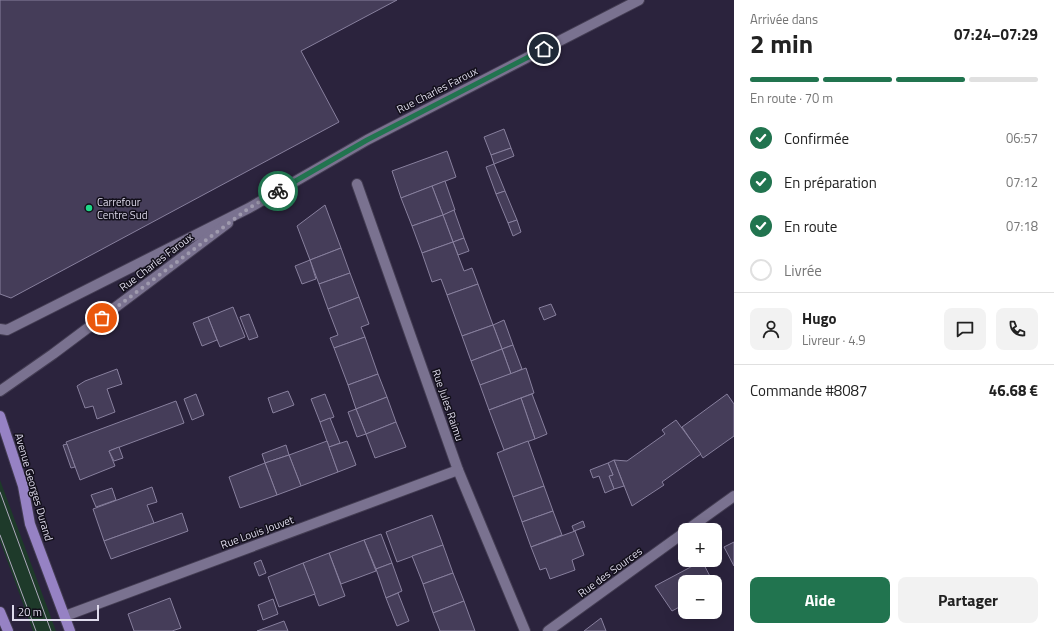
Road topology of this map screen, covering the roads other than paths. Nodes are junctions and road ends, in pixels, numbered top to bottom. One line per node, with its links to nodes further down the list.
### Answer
1 (639, 0): 3 (street, Rue Charles Faroux)
2 (357, 184): 7 (street, Rue Jules Raimu)
3 (249, 208): 4 (street, Rue Charles Faroux); 5 (street, Rue Charles Faroux)
4 (0, 328)
5 (0, 390)
6 (0, 416): 12 (main road, Avenue Georges Durand)
7 (458, 470): 12 (street, Rue Louis Jouvet); 15 (street, Rue Jules Raimu)
8 (734, 496): 9 (street, Rue des Sources)
9 (697, 523)
10 (678, 537): 16 (street, Rue des Sources)
11 (0, 612): 13 (main road)
12 (64, 616): 14 (main road, Avenue Georges Durand)
13 (8, 631)
14 (70, 631)
15 (525, 631)
16 (548, 631)

